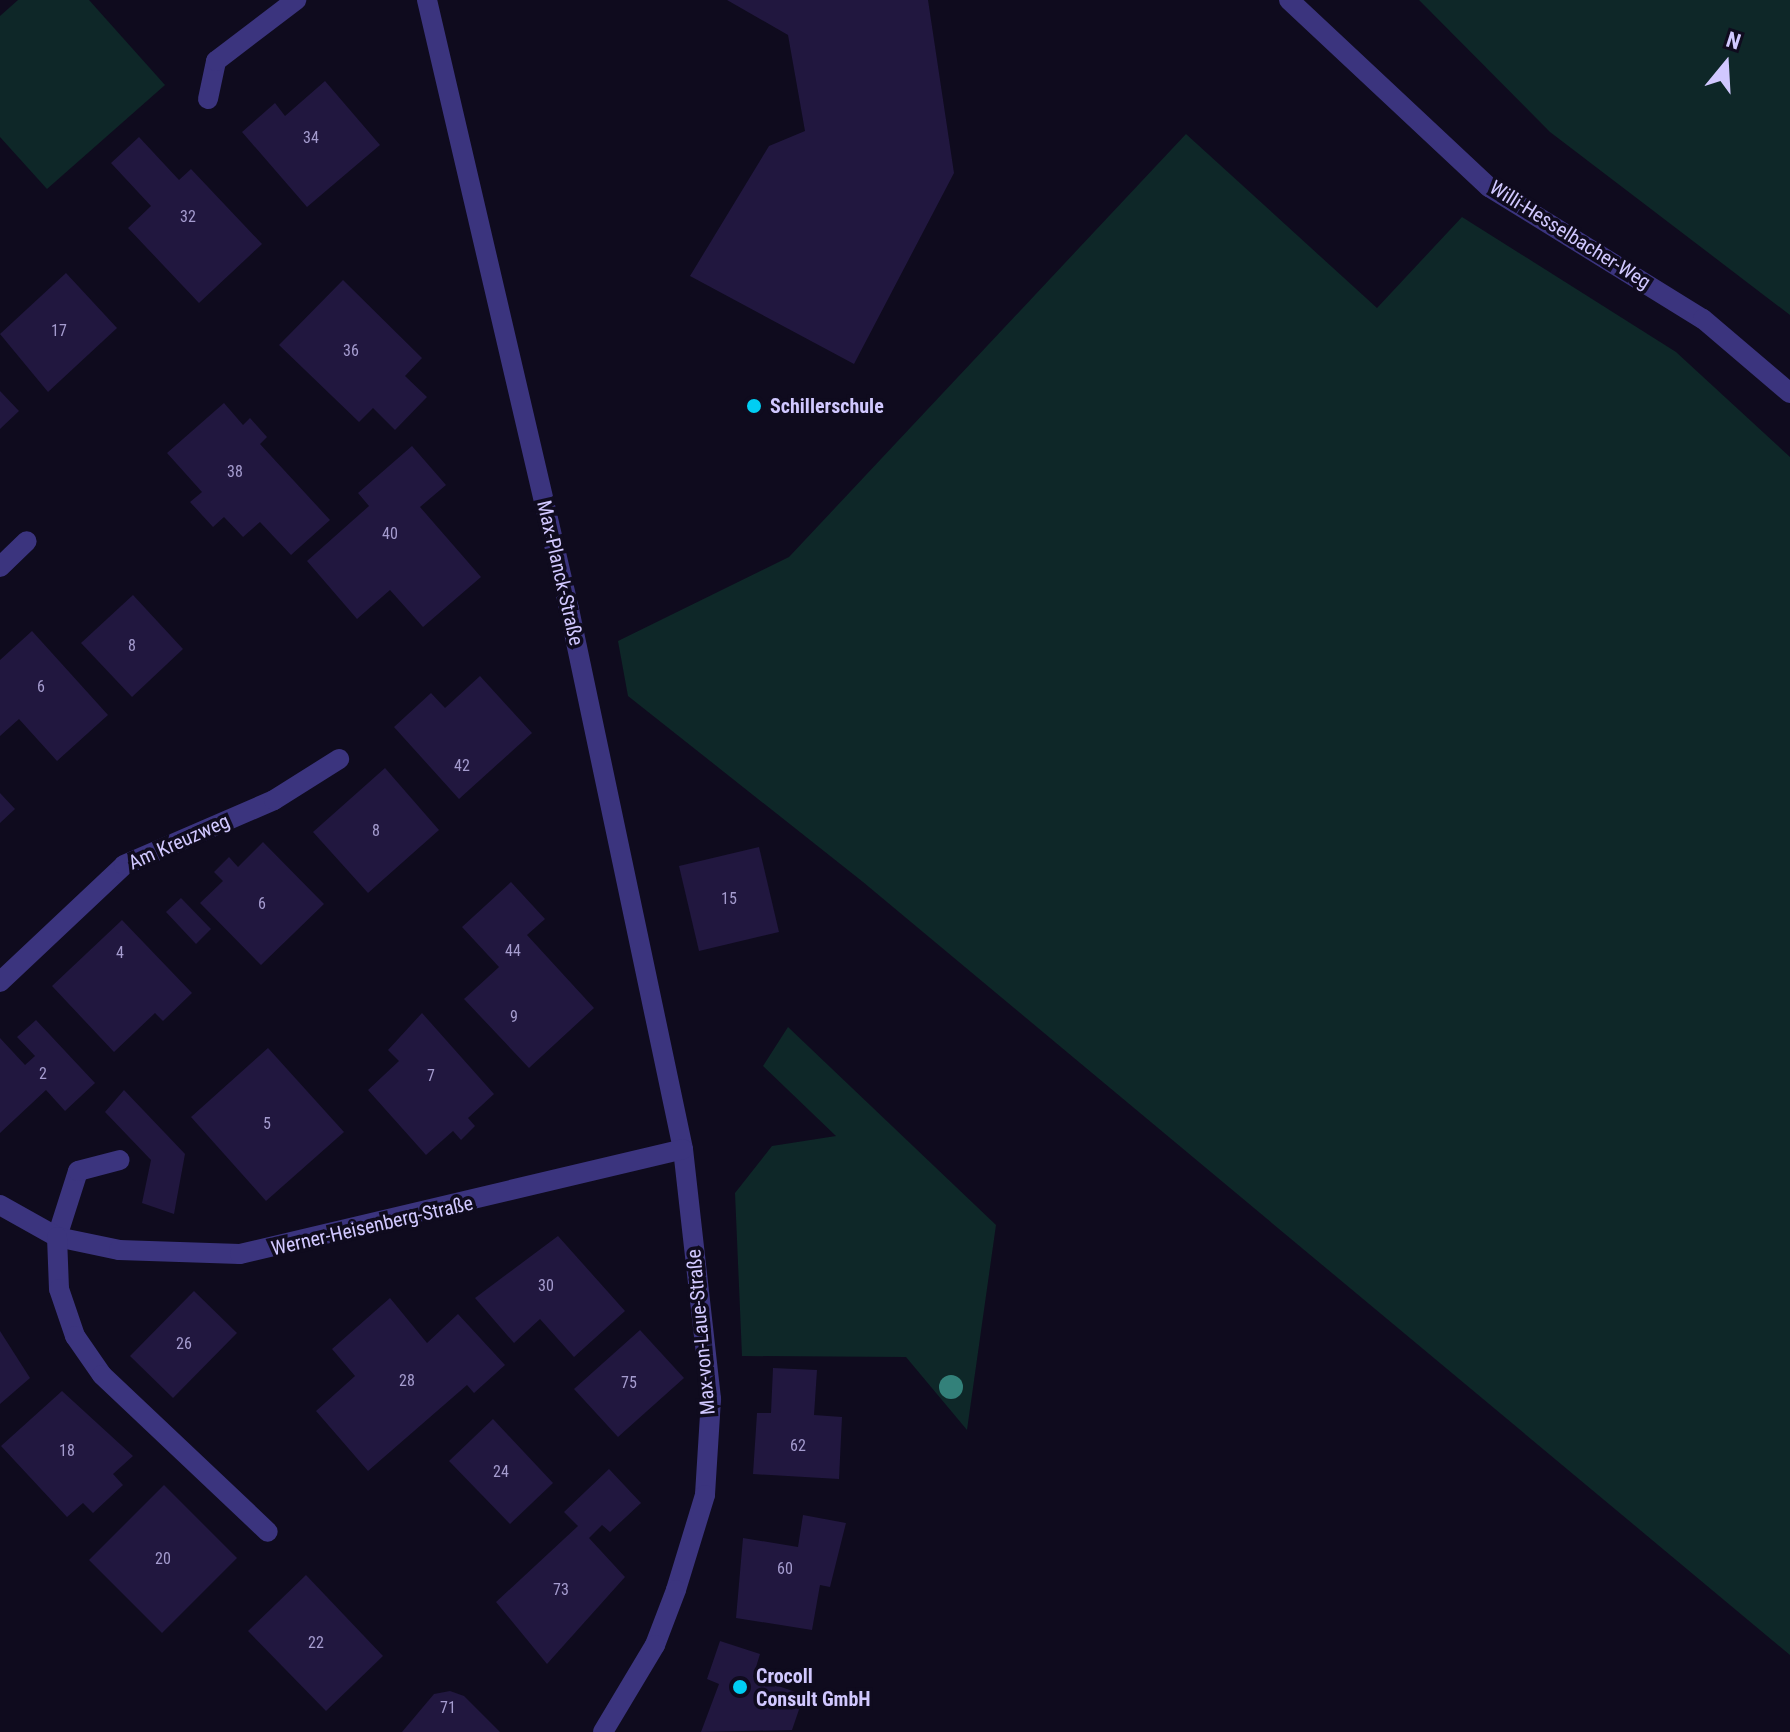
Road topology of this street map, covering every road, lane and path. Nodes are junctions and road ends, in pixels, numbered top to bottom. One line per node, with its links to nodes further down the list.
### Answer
1 (296, 0): 4 (street)
2 (427, 0): 10 (street, Max-Planck-Straße)
3 (1289, 0): 5 (street, Willi-Hesselbacher-Weg)
4 (208, 99)
5 (1790, 393)
6 (27, 541): 7 (street)
7 (0, 567)
8 (339, 759): 9 (street, Am Kreuzweg)
9 (0, 982)
10 (683, 1149): 13 (street, Werner-Heisenberg-Straße); 15 (street, Max-von-Laue-Straße)
11 (120, 1160): 13 (street)
12 (0, 1205): 13 (street, Werner-Heisenberg-Straße)
13 (57, 1237): 14 (street)
14 (268, 1532)
15 (603, 1732)

